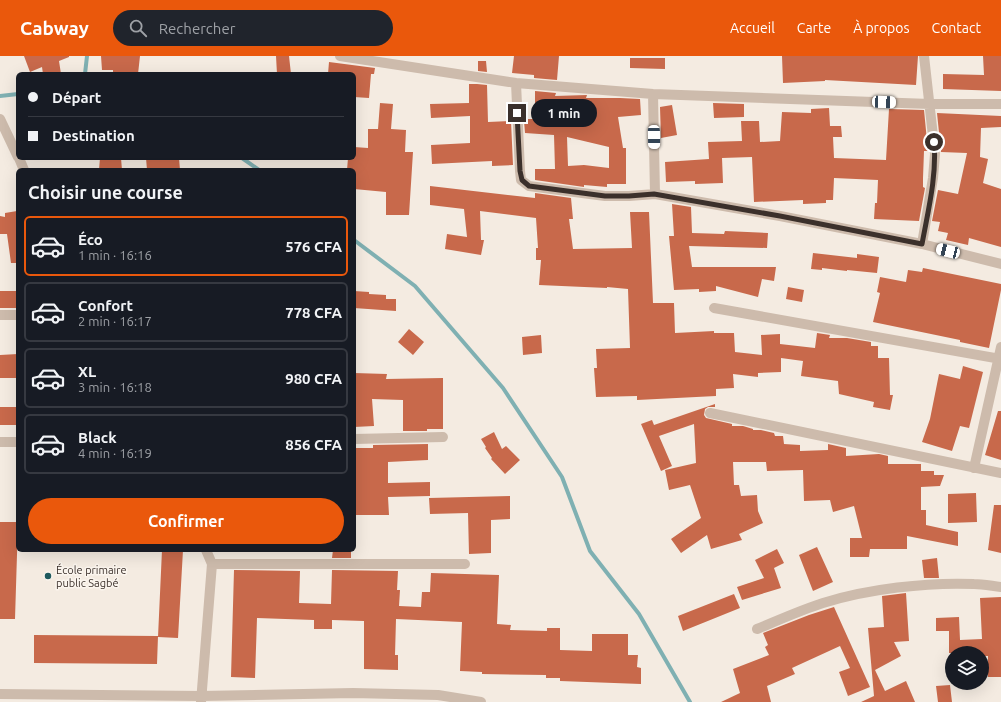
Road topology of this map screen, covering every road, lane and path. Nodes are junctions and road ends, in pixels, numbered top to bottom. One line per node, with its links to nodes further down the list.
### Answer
1 (340, 56): 3 (street)
2 (924, 56): 5 (street)
3 (516, 83): 4 (street); 9 (street)
4 (653, 94): 5 (street); 9 (street)
5 (930, 104): 6 (street); 10 (street)
6 (1001, 104)
7 (0, 119): 8 (street)
8 (16, 153)
9 (654, 194): 10 (street)
10 (922, 244): 11 (street)
11 (1001, 264)
12 (714, 308): 16 (street)
13 (0, 315): 14 (street)
14 (16, 315)
15 (1001, 347): 16 (street)
16 (1000, 358): 22 (street)
17 (710, 413): 22 (street)
18 (443, 437): 19 (street)
19 (356, 439)
20 (0, 442): 21 (street)
21 (16, 442)
22 (974, 468): 23 (street)
23 (1001, 473)
24 (207, 552): 25 (street)
25 (212, 564): 26 (street); 32 (street)
26 (465, 564)
27 (1001, 587): 28 (street)
28 (757, 629)
29 (0, 694): 31 (street)
30 (353, 698): 32 (street); 33 (street)
31 (70, 699): 32 (street)
32 (201, 699)
33 (481, 702)

